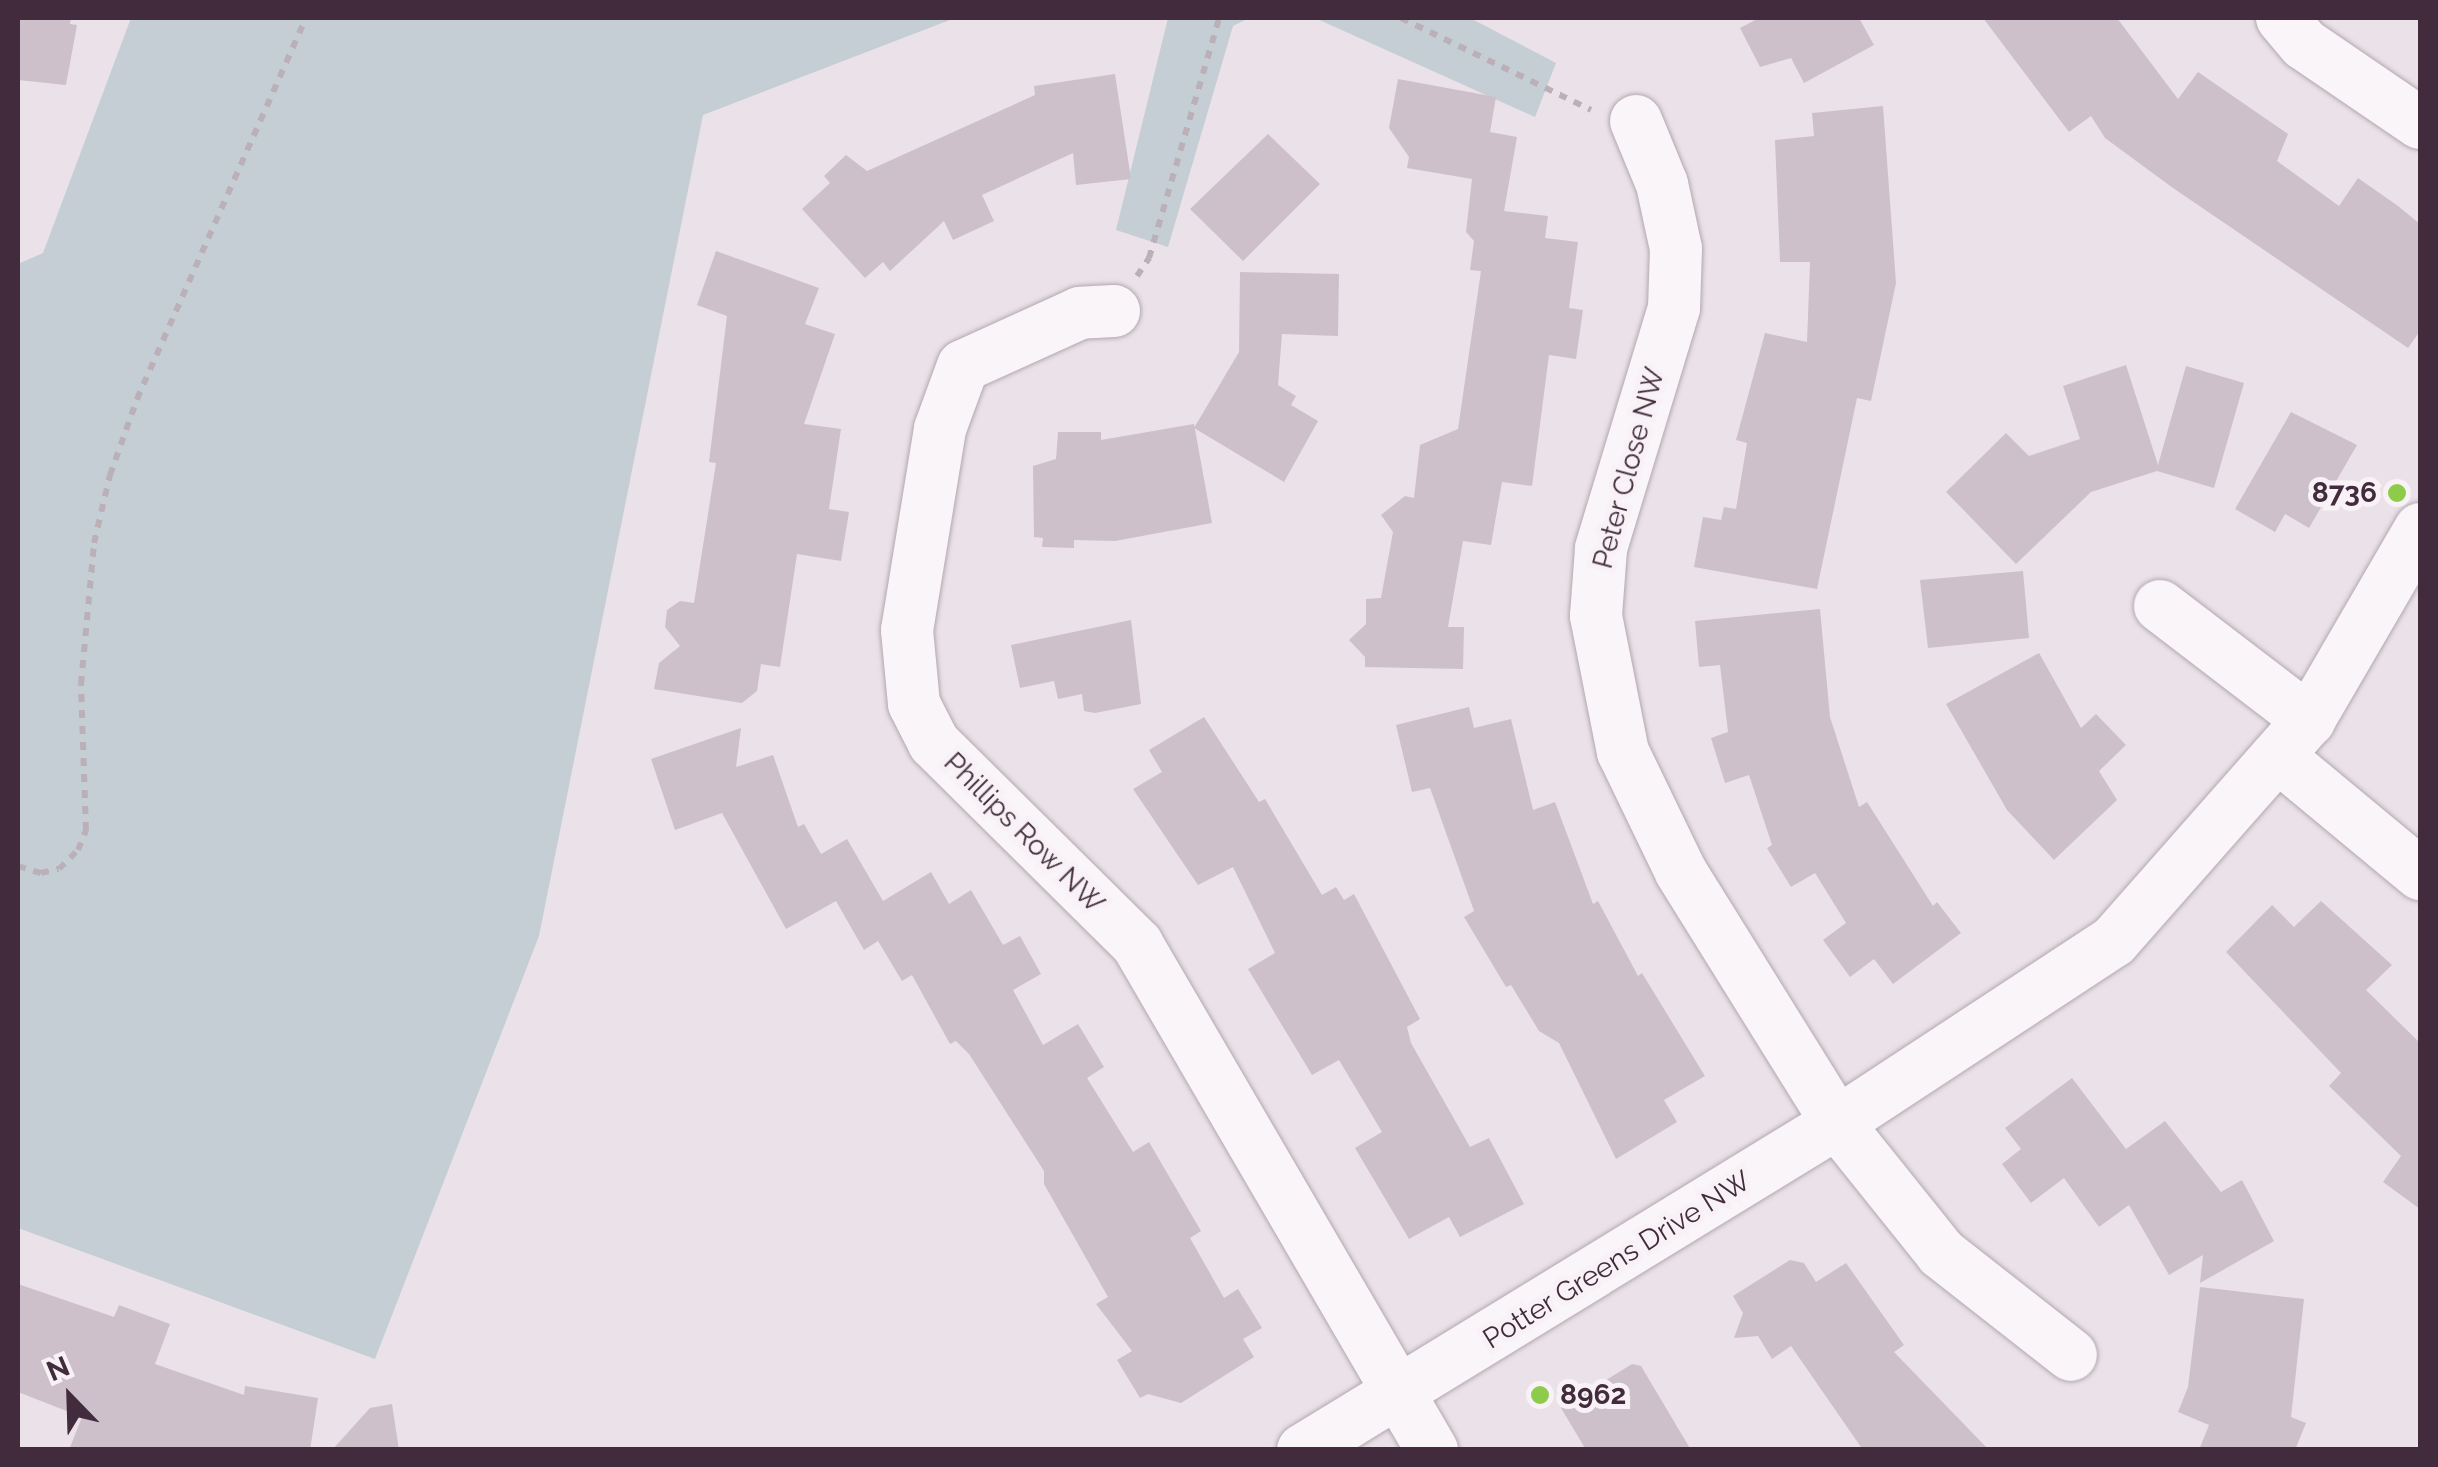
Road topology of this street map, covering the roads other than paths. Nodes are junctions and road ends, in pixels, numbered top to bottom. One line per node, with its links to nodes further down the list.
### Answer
1 (2282, 18): 3 (street)
2 (1636, 121): 9 (street, Peter Close NW)
3 (2420, 123)
4 (1114, 311): 11 (street, Phillips Row NW)
5 (2420, 529): 7 (street, Potter Greens Drive NW)
6 (2160, 606): 7 (street)
7 (2294, 738): 8 (street); 9 (street, Potter Greens Drive NW)
8 (2420, 874)
9 (1837, 1122): 10 (street); 11 (street, Potter Greens Drive NW)
10 (2071, 1355)
11 (1396, 1397): 12 (street, Potter Greens Drive NW); 13 (street)
12 (1303, 1450)
13 (1432, 1450)

